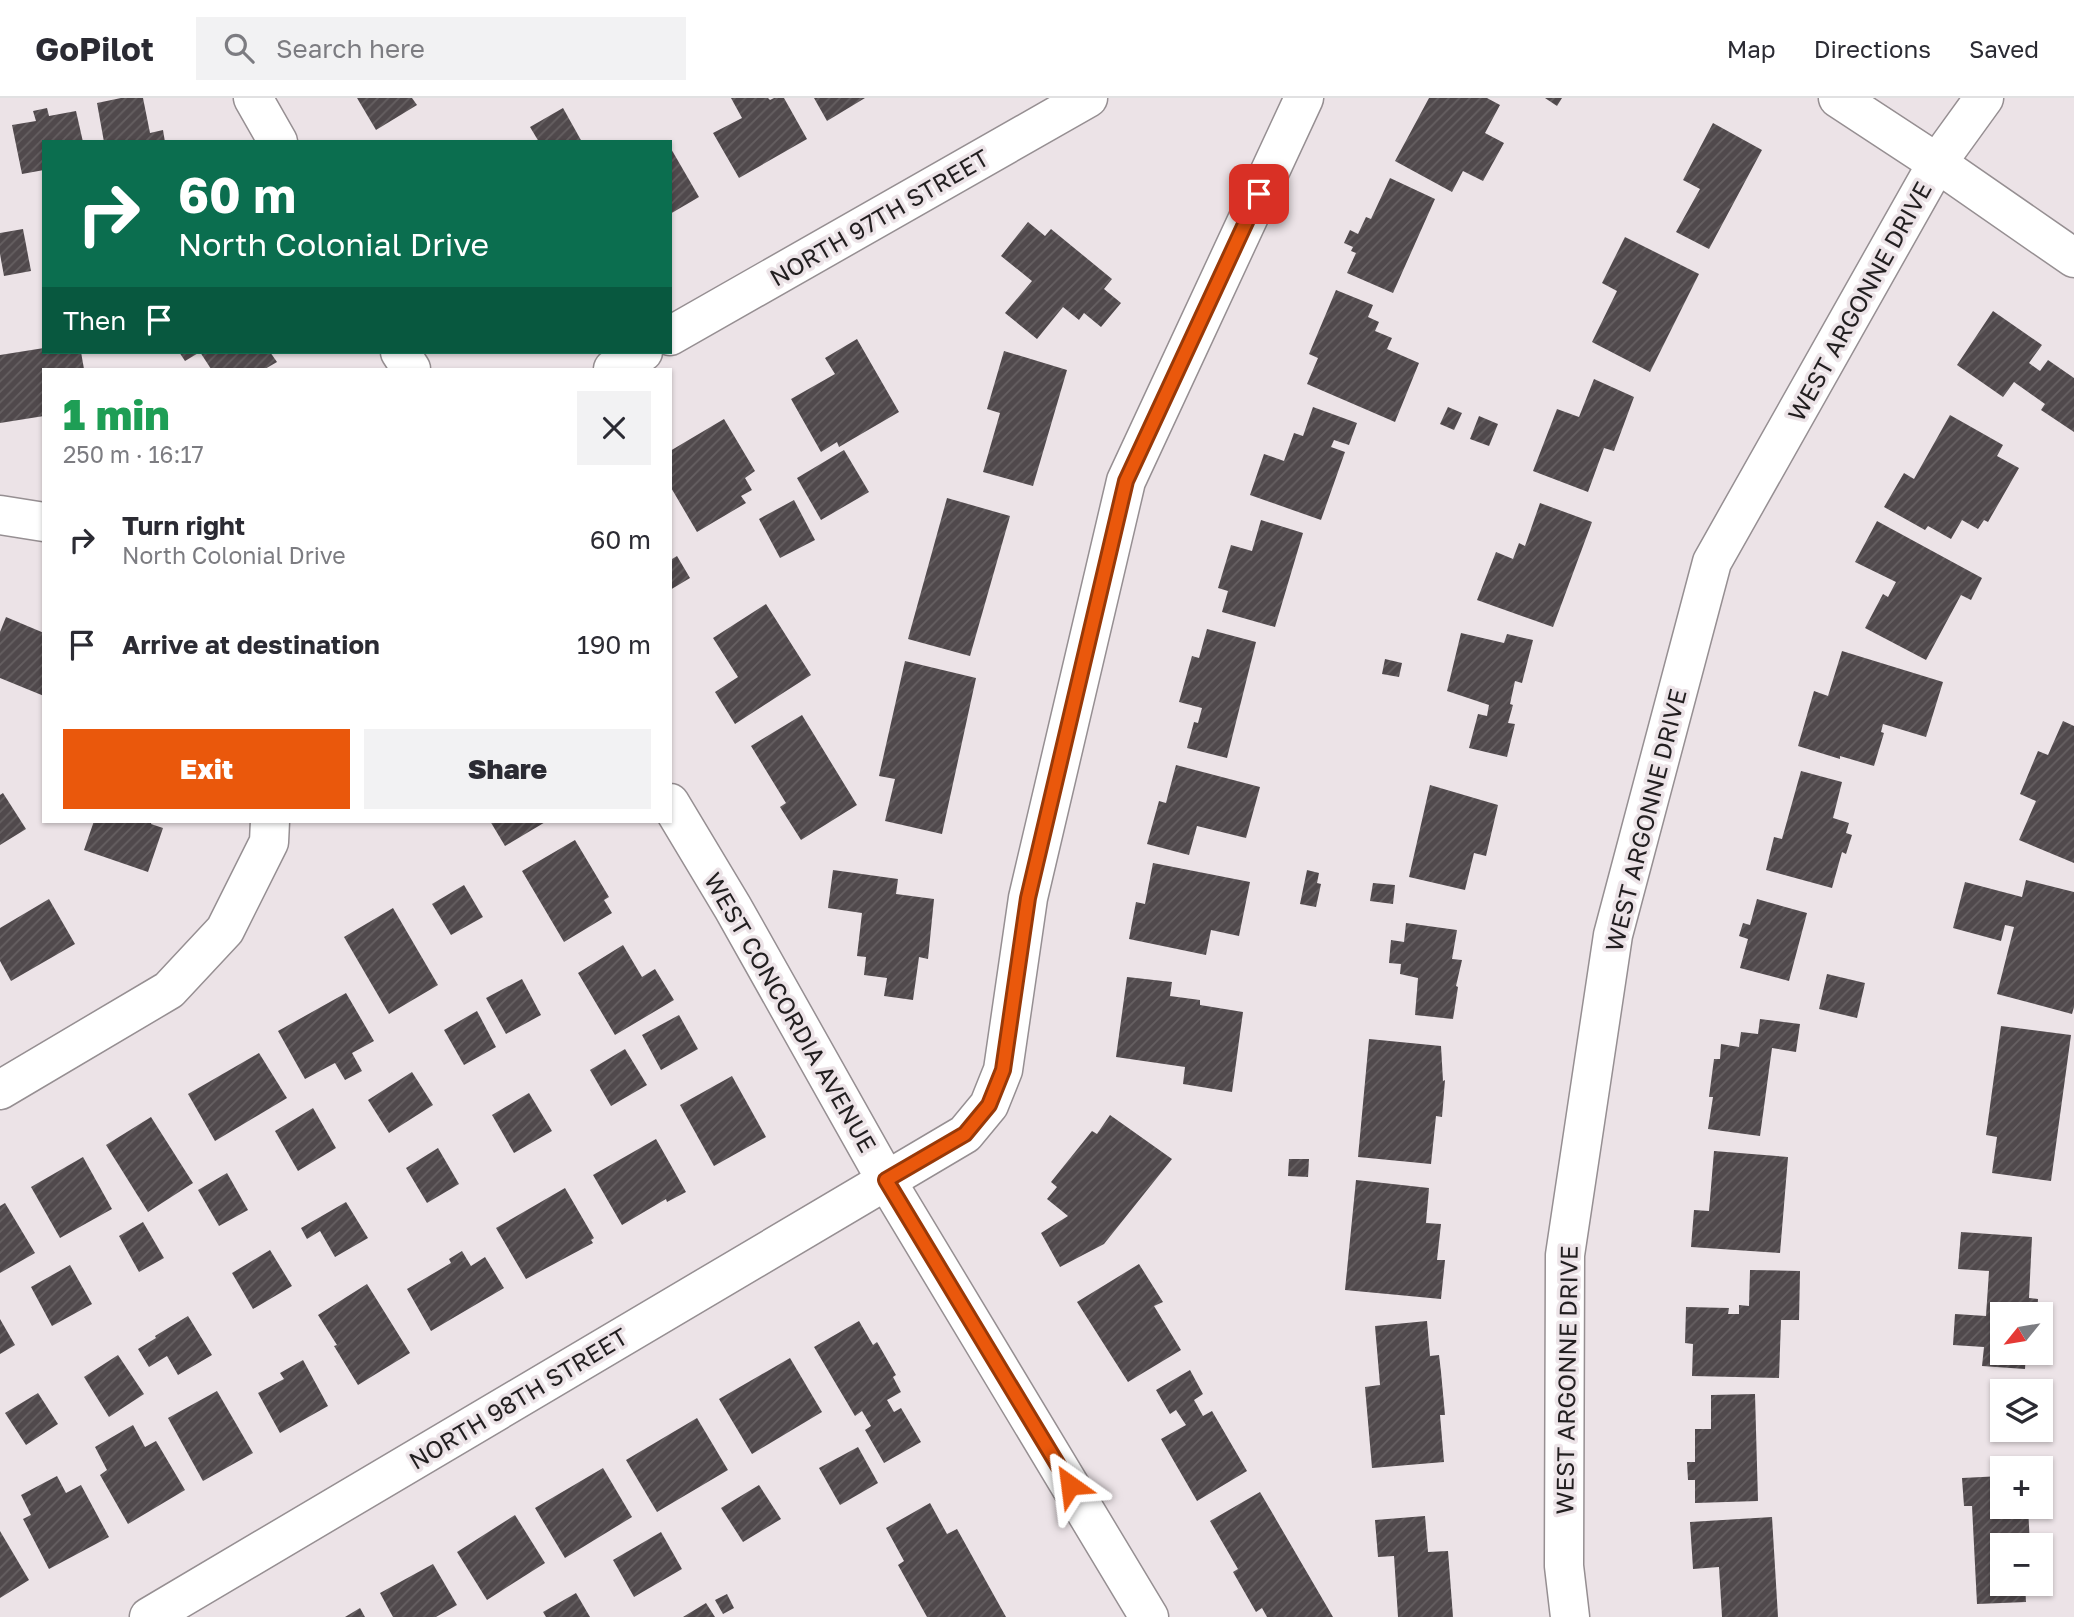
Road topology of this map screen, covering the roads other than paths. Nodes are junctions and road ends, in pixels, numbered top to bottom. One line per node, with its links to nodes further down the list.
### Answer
1 (253, 98): 6 (street)
2 (1088, 98): 9 (street, NORTH 97TH STREET)
3 (1304, 98): 17 (street, NORTH 98TH STREET)
4 (1838, 98): 7 (street)
5 (1983, 98): 7 (street, WEST ARGONNE DRIVE)
6 (277, 140)
7 (1937, 163): 8 (street); 20 (street, WEST ARGONNE DRIVE)
8 (2074, 258)
9 (672, 335)
10 (639, 354): 11 (street)
11 (615, 368)
12 (0, 515): 13 (street)
13 (42, 522)
14 (672, 806): 17 (street, WEST CONCORDIA AVENUE)
15 (270, 823): 16 (street)
16 (0, 1090)
17 (886, 1180): 18 (street, NORTH 98TH STREET); 19 (street, WEST CONCORDIA AVENUE)
18 (149, 1617)
19 (1149, 1617)
20 (1570, 1617)

